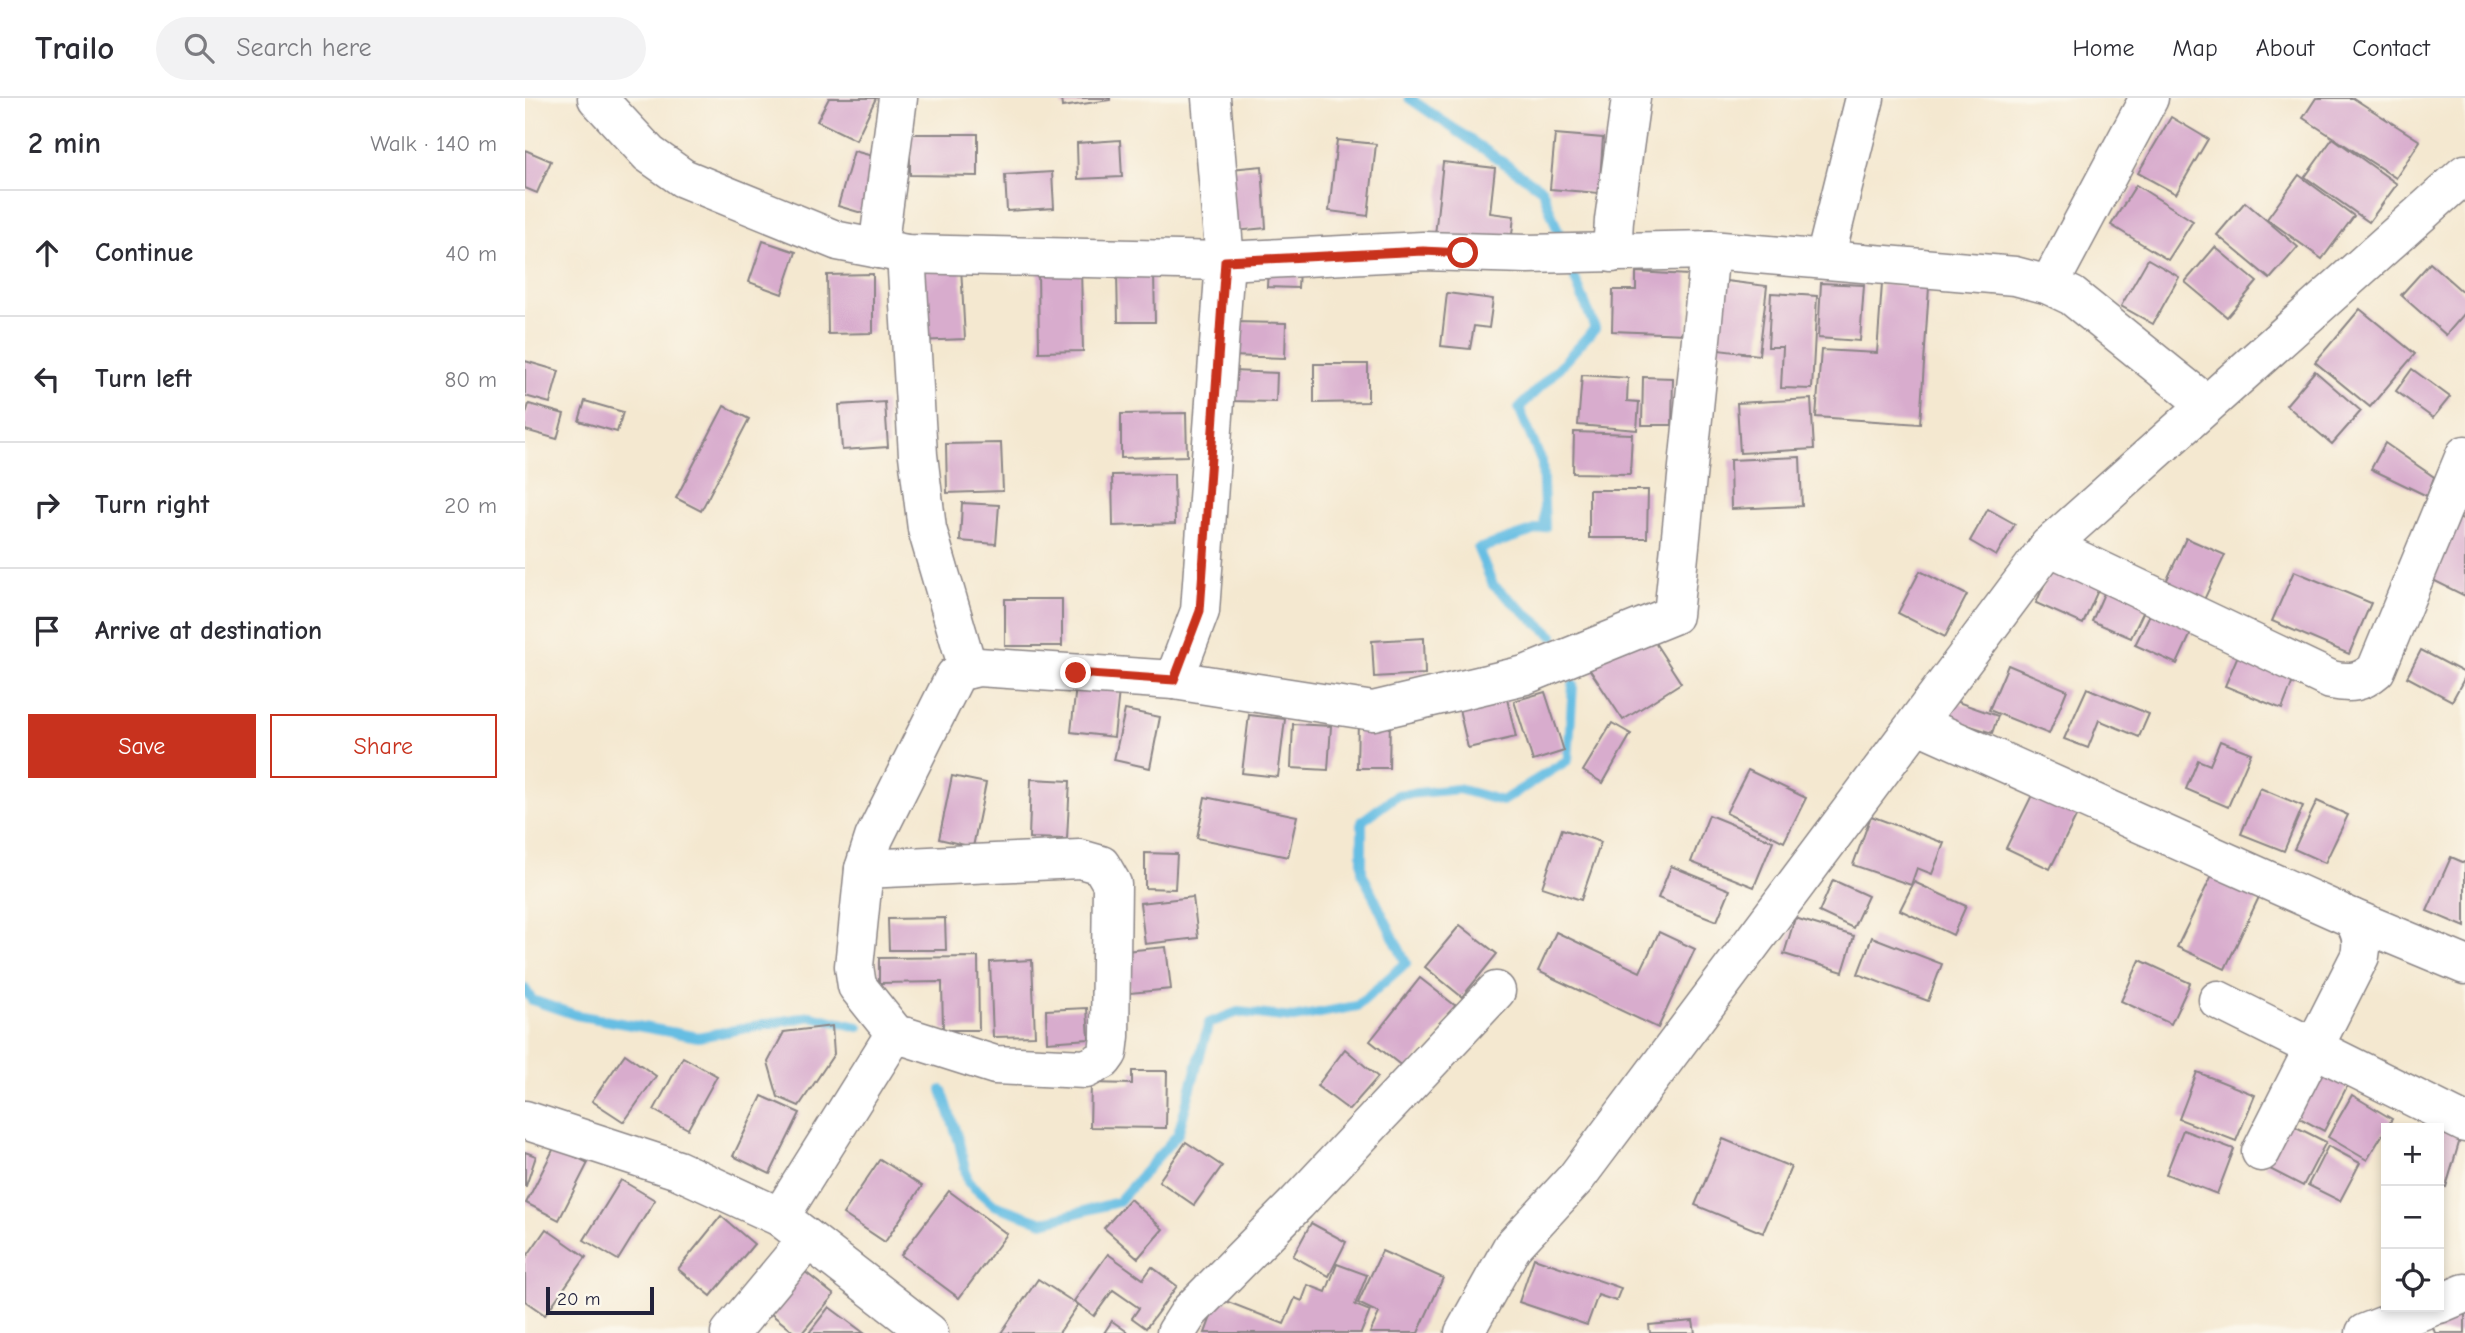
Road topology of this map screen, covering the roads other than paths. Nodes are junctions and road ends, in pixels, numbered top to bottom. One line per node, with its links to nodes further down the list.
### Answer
1 (597, 98): 7 (street)
2 (898, 98): 10 (street)
3 (1211, 98): 13 (street)
4 (1631, 98): 11 (street)
5 (1865, 98): 12 (street)
6 (2149, 98): 14 (street)
7 (631, 112): 10 (street)
8 (2465, 174): 15 (street)
9 (1710, 250): 11 (street); 12 (street); 19 (street)
10 (892, 251): 13 (street); 18 (street)
11 (1612, 253): 13 (street)
12 (1825, 259): 14 (street)
13 (1225, 261): 19 (street)
14 (2049, 285): 15 (street)
15 (2206, 404): 17 (street)
16 (2465, 455): 17 (street)
17 (2049, 546): 20 (street)
18 (968, 669): 19 (street); 21 (street)
19 (1174, 680)
20 (1918, 724): 22 (street); 38 (street)
21 (864, 869): 26 (street); 26 (street)
22 (2352, 918): 23 (street); 27 (street)
23 (2465, 965)
24 (1496, 991): 37 (street)
25 (2218, 1000): 27 (street)
26 (898, 1036): 31 (street)
27 (2314, 1048): 29 (street); 30 (street)
28 (525, 1120): 31 (street)
29 (2465, 1123)
30 (2261, 1152)
31 (794, 1228): 35 (street); 36 (street)
32 (2465, 1293): 33 (street)
33 (2444, 1302)
34 (2418, 1312): 39 (street)
35 (730, 1333)
36 (929, 1333)
37 (1176, 1333)
38 (1464, 1333)
39 (2365, 1333)

